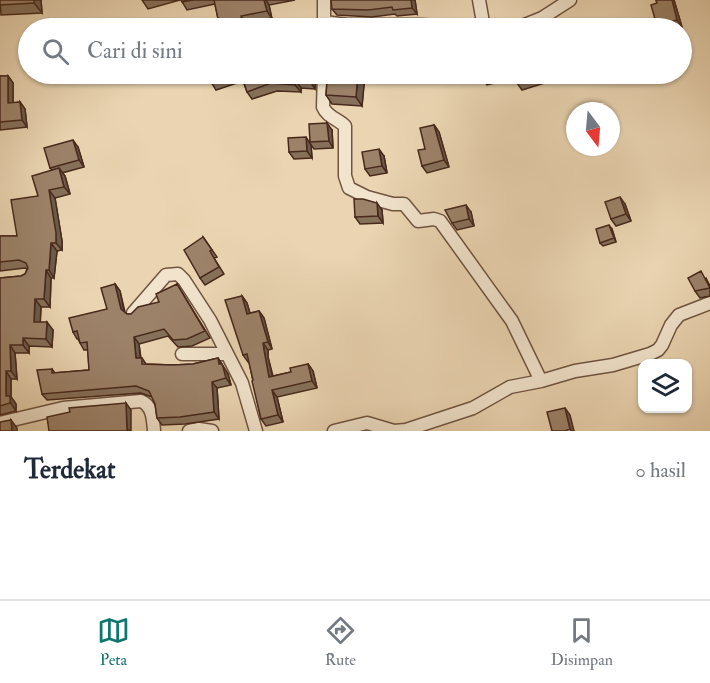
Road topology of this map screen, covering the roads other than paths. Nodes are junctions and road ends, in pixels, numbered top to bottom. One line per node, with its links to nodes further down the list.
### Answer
1 (324, 0): 4 (street)
2 (479, 0): 5 (street)
3 (570, 0): 6 (street)
4 (324, 18)
5 (482, 18)
6 (542, 18)
7 (324, 84): 12 (street)
8 (710, 303): 12 (street)
9 (133, 313): 11 (street)
10 (183, 354): 11 (street)
11 (227, 354): 17 (street)
12 (541, 381): 18 (street)
13 (0, 423): 14 (street)
14 (154, 431)
15 (189, 431): 16 (street)
16 (212, 431)
17 (256, 431)
18 (334, 431)

